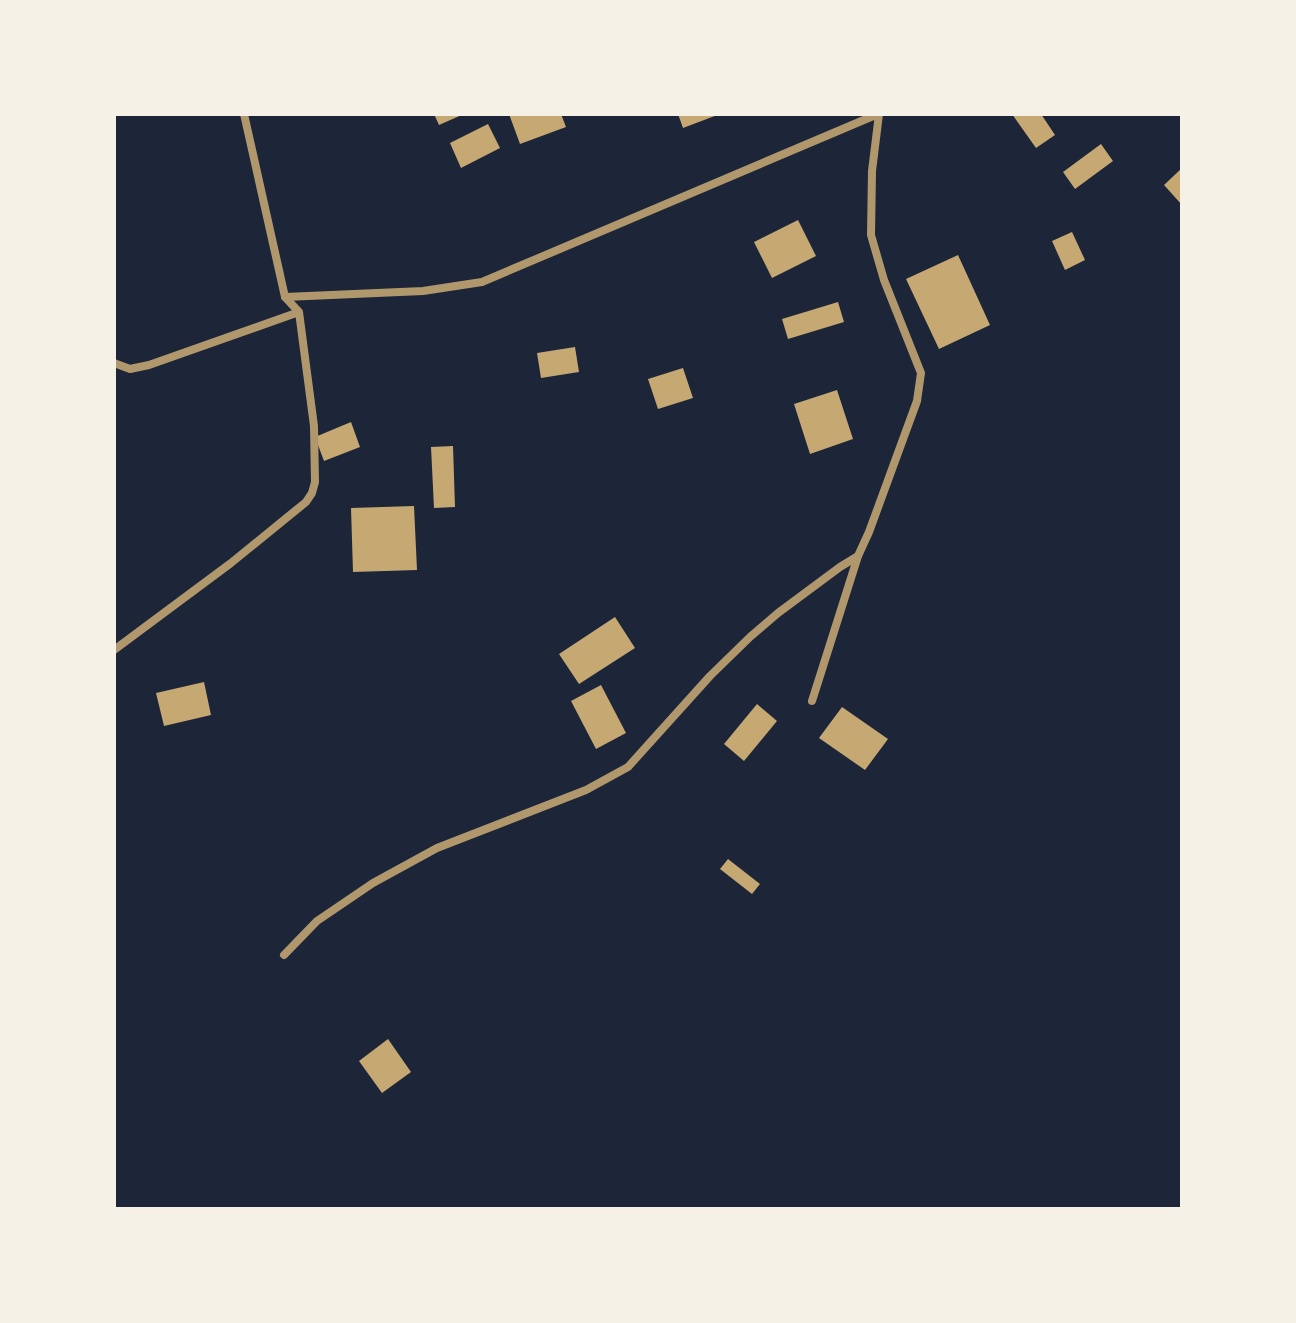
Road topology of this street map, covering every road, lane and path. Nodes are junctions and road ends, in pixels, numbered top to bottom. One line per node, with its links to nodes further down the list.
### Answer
1 (244, 114): 3 (street)
2 (879, 114): 3 (street); 6 (street)
3 (285, 297): 4 (street)
4 (299, 312): 5 (street); 7 (street)
5 (114, 363)
6 (858, 556): 8 (street); 9 (street)
7 (114, 650)
8 (812, 701)
9 (284, 955)

